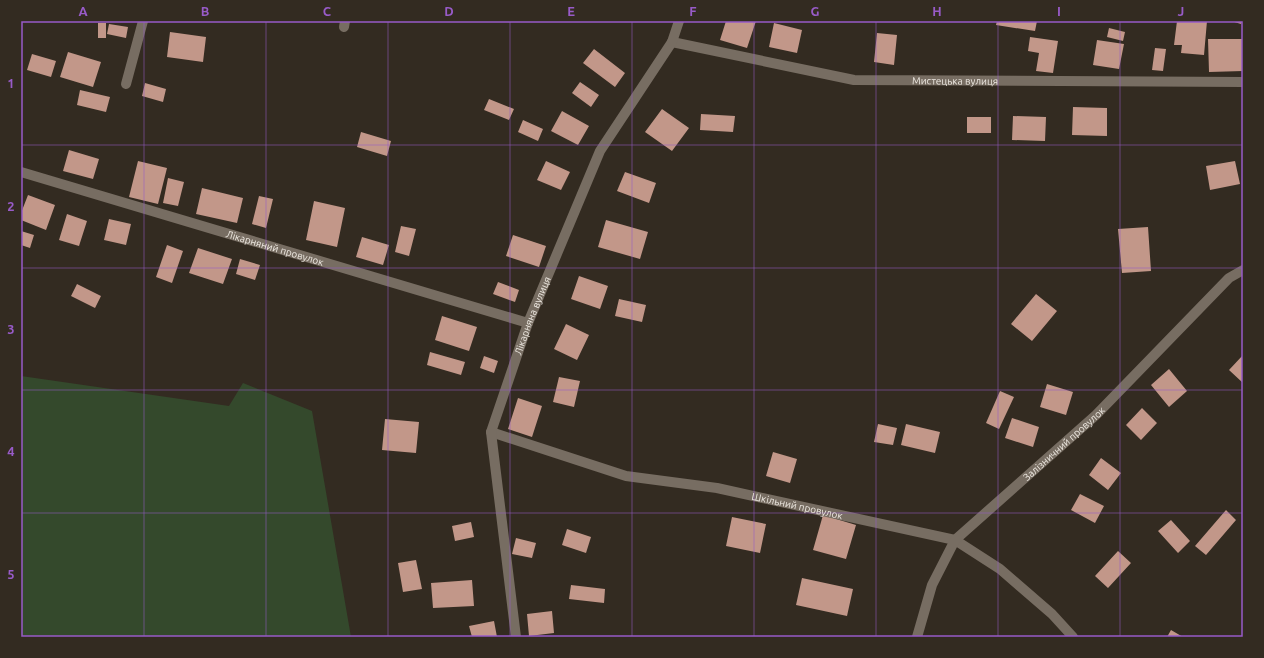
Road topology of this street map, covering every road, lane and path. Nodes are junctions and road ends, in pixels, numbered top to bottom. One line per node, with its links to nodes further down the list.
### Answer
1 (143, 21): 5 (street)
2 (679, 21): 3 (street, Лікарняна вулиця)
3 (672, 42): 4 (street, Мистецька вулиця); 8 (street, Лікарняна вулиця)
4 (1243, 82)
5 (126, 84)
6 (21, 172): 8 (street, Лікарняний провулок)
7 (1243, 270): 10 (street, Залізничний провулок)
8 (528, 323): 9 (street, Лікарняна вулиця)
9 (491, 432): 10 (street, Шкільний провулок); 11 (street, Лікарняна вулиця)
10 (955, 540): 12 (street, Залізничний провулок); 13 (street, Шкільний провулок)
11 (516, 637)
12 (918, 637)
13 (1074, 637)

